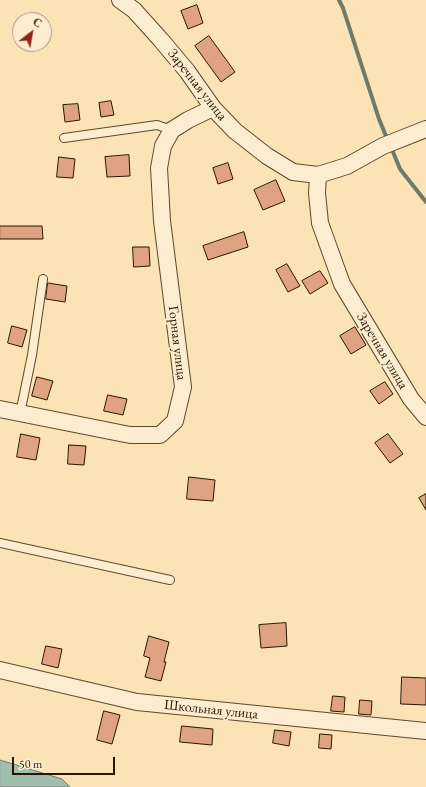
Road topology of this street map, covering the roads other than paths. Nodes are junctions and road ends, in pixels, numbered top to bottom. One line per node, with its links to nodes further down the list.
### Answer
1 (120, 0): 2 (street, Заречная улица)
2 (213, 108): 4 (street); 6 (street, Заречная улица)
3 (426, 128): 6 (street)
4 (172, 130): 5 (lane); 9 (street, Горная улица)
5 (64, 138)
6 (318, 175): 10 (street, Заречная улица)
7 (43, 279): 9 (lane)
8 (0, 409): 9 (street, Горная улица)
9 (20, 414)
10 (426, 417)
11 (0, 543): 12 (lane)
12 (170, 580)
13 (0, 670): 14 (street, Школьная улица)
14 (426, 731)

